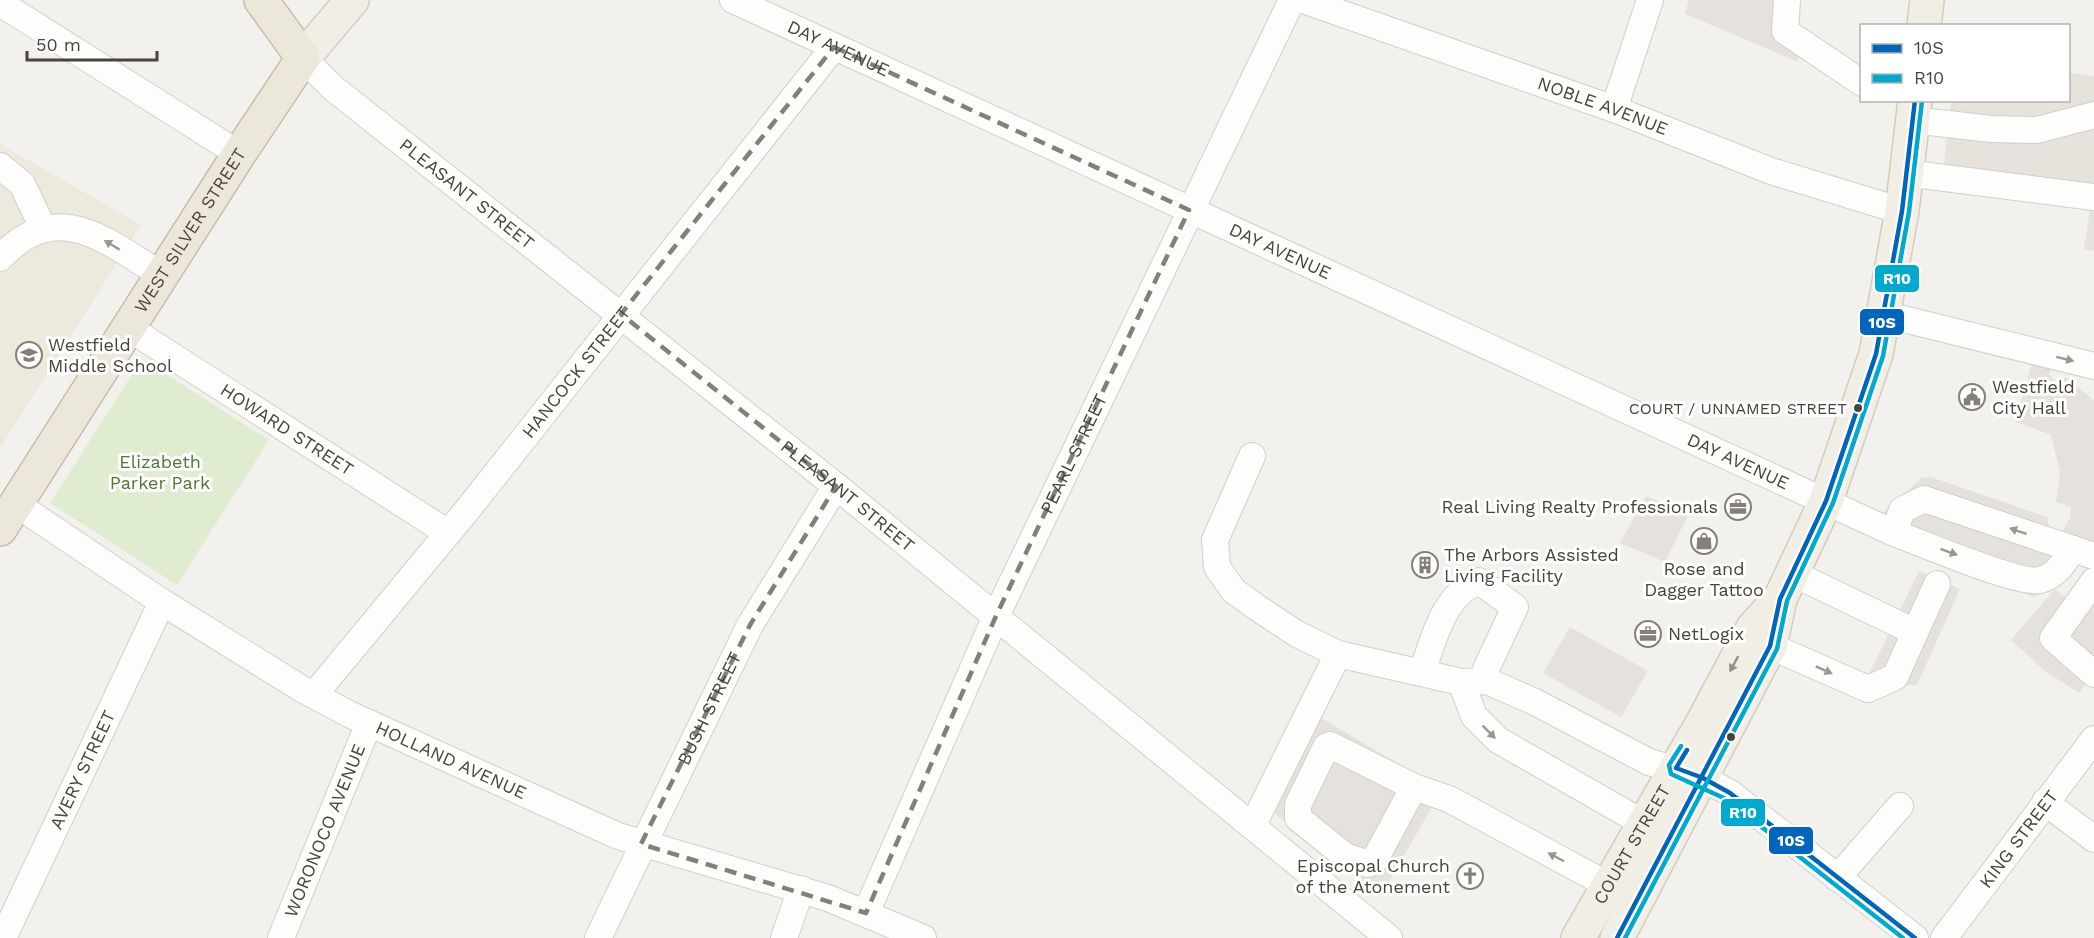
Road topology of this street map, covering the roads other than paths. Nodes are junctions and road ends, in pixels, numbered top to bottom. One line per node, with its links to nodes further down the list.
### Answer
1 (261, 0): 12 (highway)
2 (352, 0): 12 (main road, WEST SILVER STREET)
3 (733, 0): 11 (street, DAY AVENUE)
4 (1292, 0): 21 (street, PEARL STREET)
5 (1303, 0): 14 (street, NOBLE AVENUE)
6 (1650, 0): 14 (street)
7 (1787, 0): 13 (street)
8 (1927, 0): 10 (main road)
9 (0, 3): 17 (street)
10 (1924, 24)
11 (834, 47): 21 (street, DAY AVENUE); 26 (street, HANCOCK STREET)
12 (303, 58): 17 (highway, WEST SILVER STREET); 26 (street, PLEASANT STREET)
13 (1860, 81)
14 (1614, 109): 22 (street, NOBLE AVENUE)
15 (1914, 110): 16 (street); 19 (main road, COURT STREET)
16 (2094, 115)
17 (239, 154): 25 (highway, WEST SILVER STREET)
18 (0, 166): 23 (street)
19 (1906, 173): 20 (street); 22 (main road, COURT STREET)
20 (2094, 197)
21 (1189, 210): 32 (street, DAY AVENUE); 41 (street, PEARL STREET)
22 (1902, 211): 27 (main road, COURT STREET)
23 (43, 228): 24 (street); 25 (street, one-way to 23)
24 (0, 258)
25 (162, 275): 28 (highway, WEST SILVER STREET)
26 (621, 314): 31 (street, PLEASANT STREET); 35 (street, HANCOCK STREET)
27 (1883, 314): 29 (street, one-way to 29); 32 (main road, COURT STREET)
28 (127, 327): 33 (highway, WEST SILVER STREET); 35 (street, HOWARD STREET)
29 (2094, 366)
30 (1252, 456): 44 (street)
31 (836, 486): 41 (street, PLEASANT STREET); 61 (street, BUSH STREET)
32 (1826, 501): 34 (street, DAY AVENUE); 39 (main road, COURT STREET)
33 (8, 517): 40 (street, HOLLAND AVENUE)
34 (1894, 532): 36 (street, DAY AVENUE, one-way to 36); 36 (street, one-way to 34)
35 (448, 533): 49 (street, HANCOCK STREET)
36 (2084, 553)
37 (2094, 581): 45 (street)
38 (1937, 584): 42 (street)
39 (1786, 586): 42 (street); 43 (main road, COURT STREET); 52 (main road, COURT STREET, one-way to 52)
40 (162, 602): 49 (street, HOLLAND AVENUE); 69 (street, AVERY STREET)
41 (996, 616): 58 (street, PLEASANT STREET); 67 (street, PEARL STREET)
42 (1915, 632): 43 (street, one-way to 42)
43 (1770, 646): 52 (main road, COURT STREET)
44 (1338, 654): 46 (street); 58 (street)
45 (2092, 669)
46 (1422, 673): 47 (street); 48 (street)
47 (1487, 681): 48 (street); 52 (street)
48 (1461, 682): 57 (street, one-way to 57)
49 (314, 695): 50 (street, HOLLAND AVENUE)
50 (369, 723): 61 (street, HOLLAND AVENUE); 70 (street, WORONOCO AVENUE)
51 (2094, 739): 54 (street, KING STREET)
52 (1689, 773): 57 (main road, COURT STREET); 64 (street); 68 (main road, COURT STREET)
53 (1414, 787): 56 (street); 62 (street); 66 (street, one-way to 53)
54 (2045, 802): 59 (street); 77 (street, KING STREET)
55 (1900, 806): 64 (street)
56 (1298, 818): 60 (street); 62 (street)
57 (1643, 823): 66 (main road, COURT STREET)
58 (1253, 825): 60 (street, PLEASANT STREET)
59 (2094, 839)
60 (1273, 842): 63 (street, PLEASANT STREET)
61 (642, 844): 65 (street, HOLLAND AVENUE); 71 (street, BUSH STREET)
62 (1333, 847): 63 (street)
63 (1311, 873): 74 (street, PLEASANT STREET)
64 (1838, 878): 76 (street)
65 (801, 889): 67 (street, HOLLAND AVENUE); 72 (street)
66 (1602, 895): 68 (main road); 75 (main road, COURT STREET)
67 (866, 913): 73 (street, HOLLAND AVENUE)
68 (1622, 929)
69 (3, 938)
70 (280, 938)
71 (598, 938)
72 (784, 938)
73 (923, 938)
74 (1389, 938)
75 (1578, 938)
76 (1915, 938)
77 (1944, 938)

